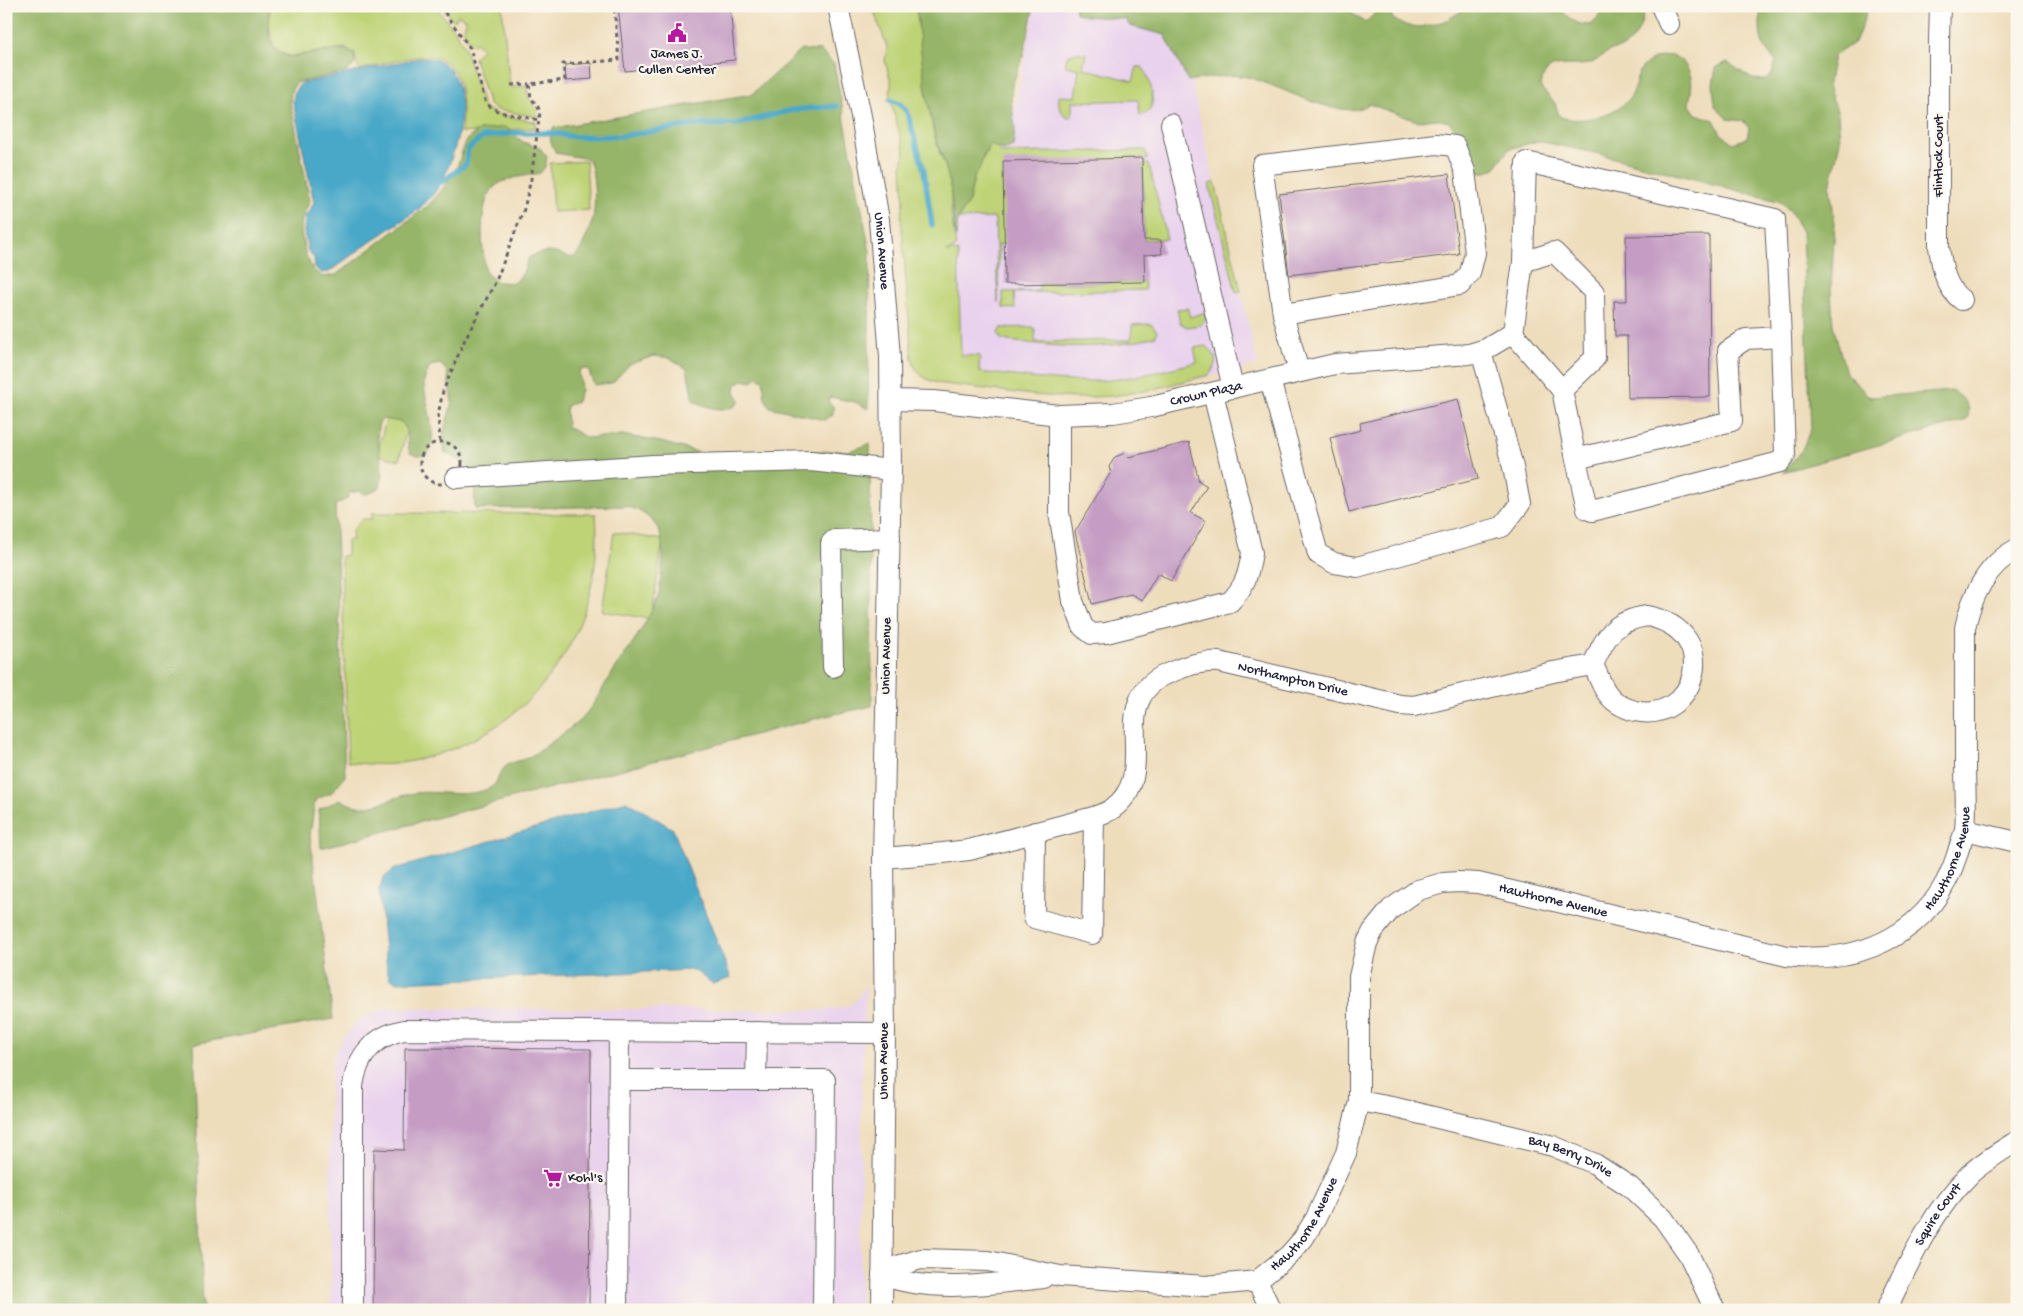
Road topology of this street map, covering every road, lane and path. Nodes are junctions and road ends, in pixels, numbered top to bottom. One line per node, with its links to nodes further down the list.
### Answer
1 (440, 6): 7 (path)
2 (614, 6): 5 (path)
3 (838, 6): 20 (street, Union Avenue)
4 (1940, 6): 10 (street, Flintlock Court)
5 (529, 84): 6 (path); 7 (path)
6 (511, 86)
7 (539, 121): 22 (path)
8 (1171, 124): 17 (street)
9 (1524, 262): 12 (street); 13 (street); 18 (street)
10 (1962, 300)
11 (1283, 314): 11 (street); 15 (street)
12 (1514, 333): 14 (street, Crown Plaza); 18 (street)
13 (1781, 337): 23 (street); 23 (street)
14 (1481, 351): 15 (street, Crown Plaza); 16 (street)
15 (1300, 372): 16 (street, Crown Plaza)
16 (1270, 380): 17 (street, Crown Plaza)
17 (1233, 388): 19 (street, Crown Plaza)
18 (1562, 390): 23 (street)
19 (1213, 393): 21 (street, Crown Plaza); 21 (street)
20 (891, 400): 21 (street, Crown Plaza); 24 (street, Union Avenue)
21 (1059, 415)
22 (440, 442): 25 (path); 25 (path)
23 (1576, 459)
24 (891, 470): 25 (street); 26 (street, Union Avenue)
25 (456, 478)
26 (890, 538): 29 (street); 34 (street, Union Avenue)
27 (2017, 549): 31 (street, Hawthorne Avenue)
28 (1594, 665): 28 (street); 30 (street, Northampton Drive)
29 (833, 667)
30 (1094, 817): 32 (street, Northampton Drive); 32 (street)
31 (1964, 830): 33 (street); 40 (street, Hawthorne Avenue)
32 (1035, 832): 34 (street, Northampton Drive)
33 (2017, 842)
34 (883, 858): 37 (street, Union Avenue)
35 (619, 1032): 36 (street); 38 (street); 44 (street)
36 (757, 1032): 37 (street); 39 (street)
37 (885, 1032): 42 (street, Union Avenue)
38 (619, 1080): 39 (street); 45 (street)
39 (756, 1080): 46 (street)
40 (1359, 1101): 43 (street, Hawthorne Avenue); 49 (street, Bay Berry Drive)
41 (2017, 1141): 50 (street, Squire Court)
42 (882, 1275): 43 (street, Hawthorne Avenue); 47 (street, Union Avenue)
43 (1257, 1281): 48 (street)
44 (353, 1310)
45 (617, 1310)
46 (823, 1310)
47 (882, 1310)
48 (1271, 1310)
49 (1715, 1310)
50 (1886, 1310)

